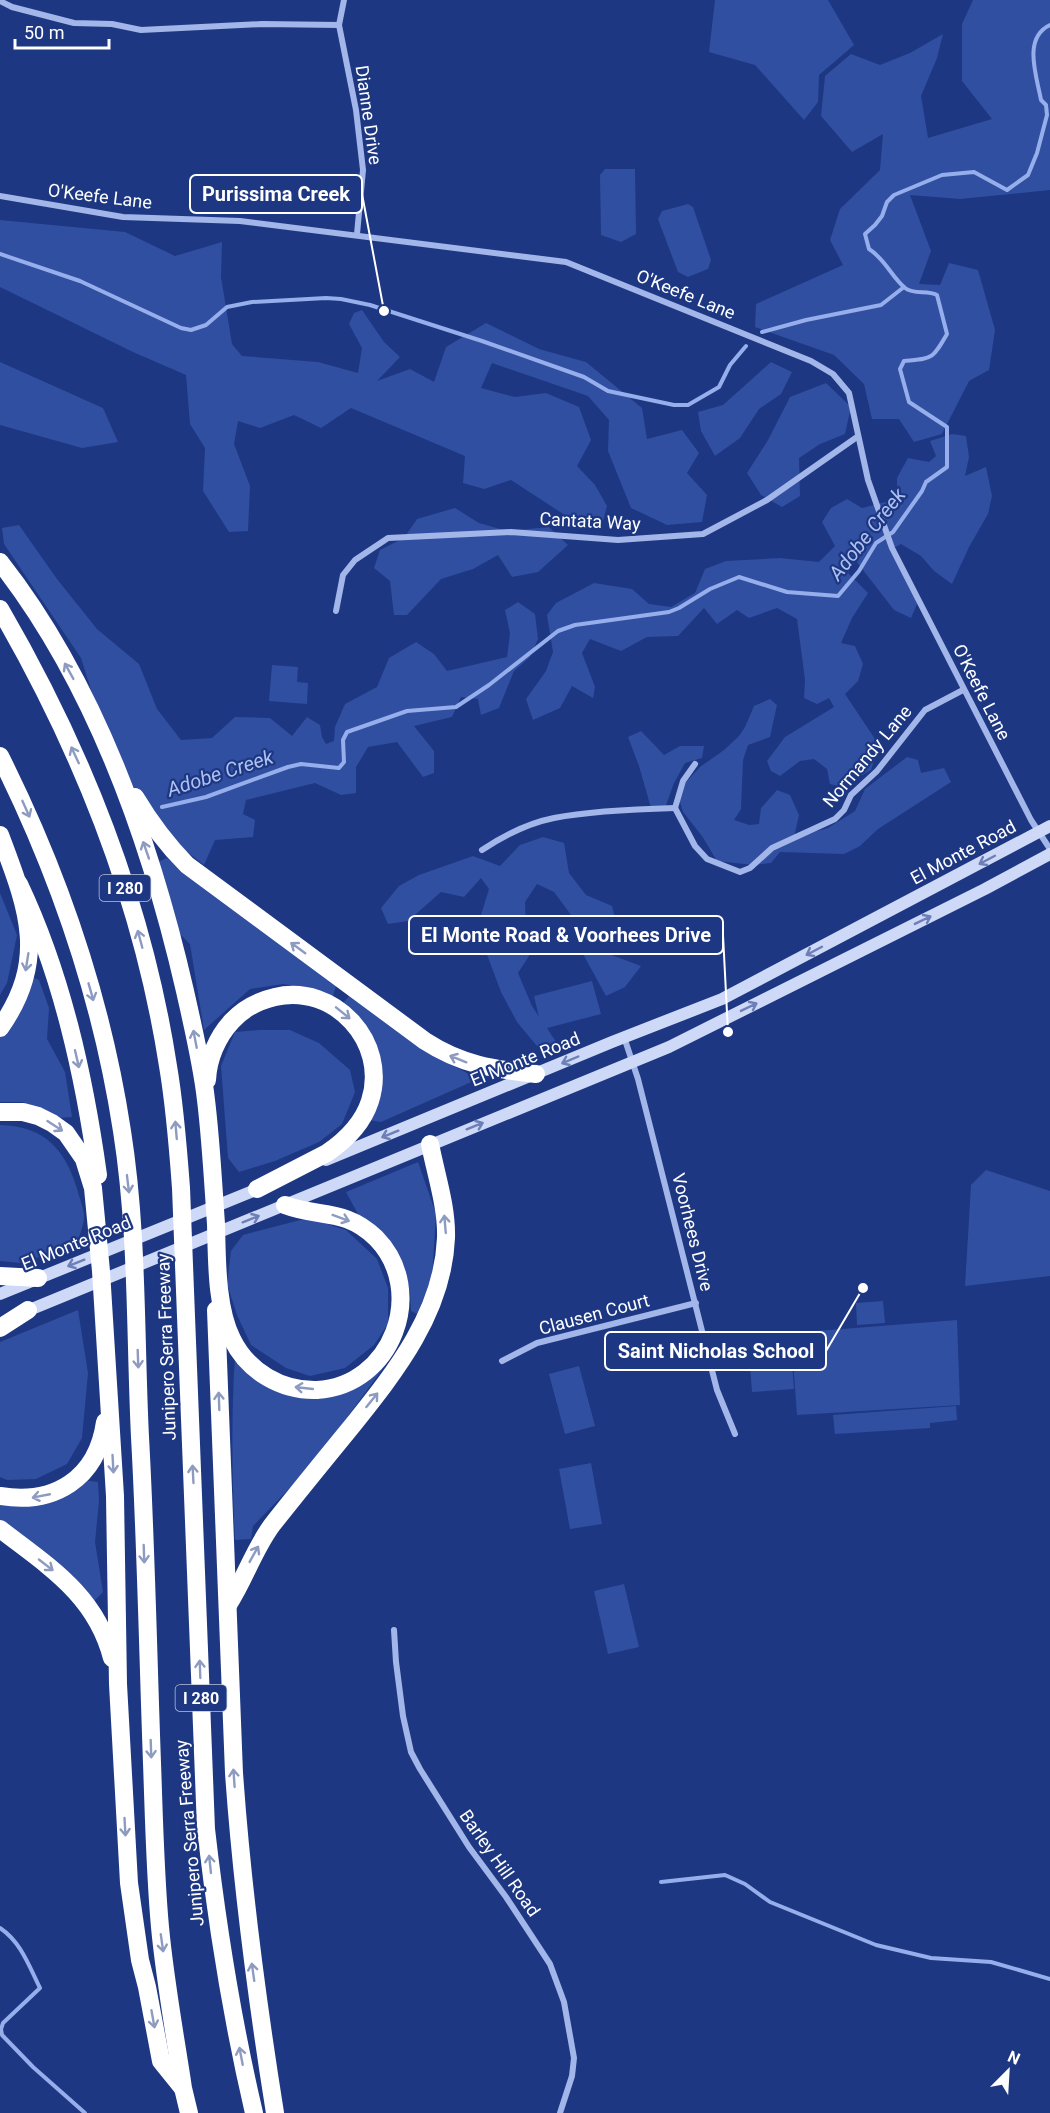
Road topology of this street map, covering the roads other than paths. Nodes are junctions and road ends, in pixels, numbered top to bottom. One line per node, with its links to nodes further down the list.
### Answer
1 (344, 0): 3 (street, Dianne Drive)
2 (0, 1): 3 (street)
3 (339, 25): 5 (street, Dianne Drive)
4 (0, 196): 5 (street, O'Keefe Lane)
5 (357, 234): 6 (street, O'Keefe Lane)
6 (857, 436): 9 (street, Cantata Way); 10 (street, O'Keefe Lane)
7 (0, 562): 11 (highway, one-way to 7)
8 (0, 609): 50 (highway, Junipero Serra Freeway / I 280, one-way to 8)
9 (336, 611)
10 (963, 690): 14 (street, Normandy Lane); 16 (street, O'Keefe Lane)
11 (95, 721): 25 (highway, one-way to 11); 26 (highway, one-way to 11)
12 (0, 756): 48 (highway, Junipero Serra Freeway / I 280, one-way to 48)
13 (695, 764): 14 (street)
14 (675, 808): 19 (street)
15 (1050, 826): 16 (main road, El Monte Road)
16 (1039, 833): 18 (street, O'Keefe Lane); 23 (main road, El Monte Road, one-way to 23)
17 (0, 835): 21 (highway)
18 (1050, 849)
19 (482, 850)
20 (1050, 854): 24 (main road, one-way to 20)
21 (19, 884): 22 (highway, one-way to 22); 31 (highway, one-way to 31)
22 (0, 1028)
23 (624, 1037): 24 (street, Voorhees Drive); 25 (main road, El Monte Road, one-way to 25)
24 (633, 1061): 28 (main road, one-way to 24); 36 (street, Voorhees Drive)
25 (536, 1074): 29 (main road, El Monte Road, one-way to 29)
26 (206, 1096): 29 (highway, one-way to 29); 32 (highway)
27 (0, 1112): 31 (highway, one-way to 31)
28 (430, 1144): 30 (main road); 45 (highway, one-way to 28)
29 (257, 1189): 34 (main road, El Monte Road, one-way to 34)
30 (285, 1205): 32 (highway, one-way to 32); 37 (main road, one-way to 30)
31 (98, 1224): 41 (highway)
32 (218, 1267): 45 (highway, one-way to 32)
33 (0, 1276): 34 (highway)
34 (38, 1278): 35 (main road, El Monte Road)
35 (0, 1294)
36 (696, 1303): 40 (street, Clausen Court); 42 (street, Voorhees Drive)
37 (28, 1310): 38 (main road); 39 (highway)
38 (0, 1322)
39 (0, 1328)
40 (502, 1361)
41 (107, 1364): 43 (highway, one-way to 43); 47 (highway, one-way to 47)
42 (735, 1434)
43 (0, 1496)
44 (0, 1529): 47 (highway, one-way to 47)
45 (227, 1606): 51 (highway, one-way to 45)
46 (394, 1630): 52 (street, Barley Hill Road)
47 (118, 1684): 48 (highway, one-way to 48)
48 (183, 2088): 49 (highway, Junipero Serra Freeway / I 280)
49 (189, 2113)
50 (254, 2113)
51 (274, 2113)
52 (560, 2113)

